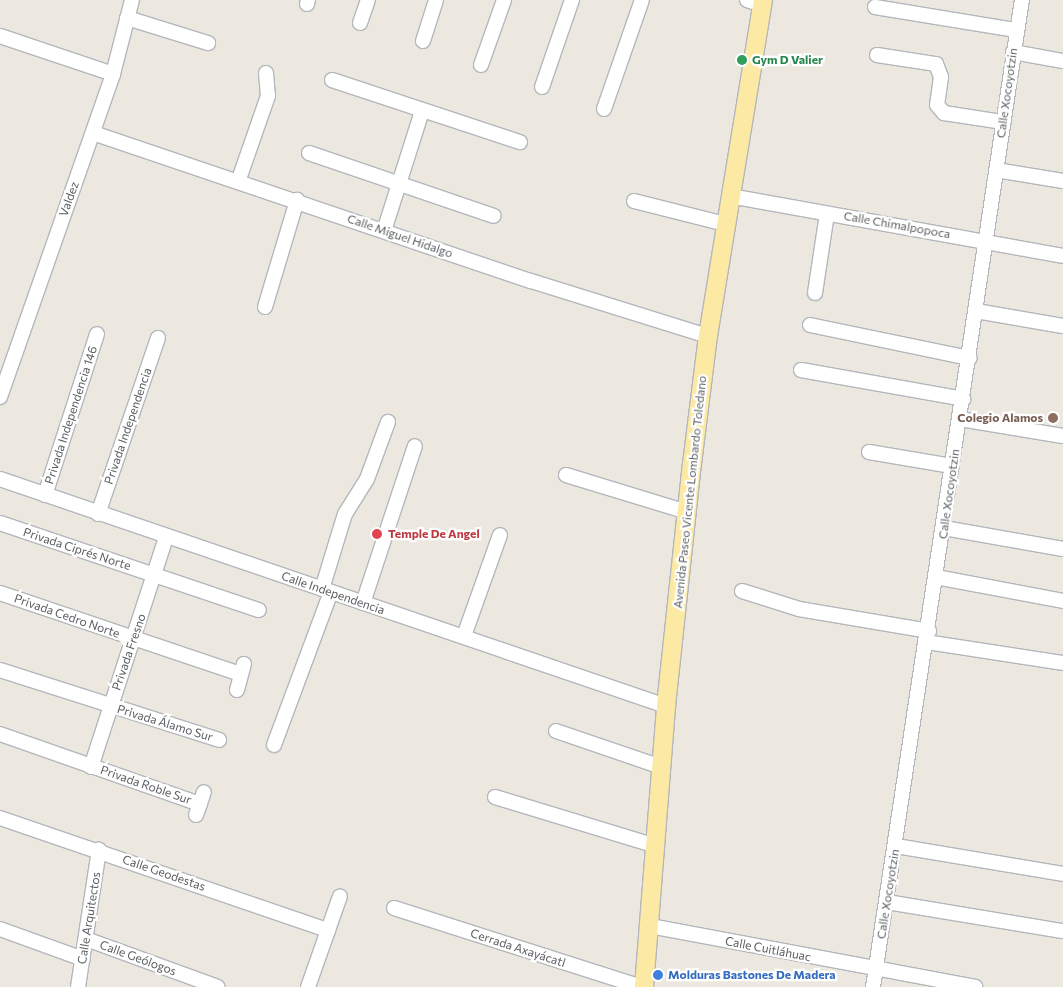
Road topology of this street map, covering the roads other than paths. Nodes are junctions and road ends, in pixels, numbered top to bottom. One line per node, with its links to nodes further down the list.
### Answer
1 (132, 0): 10 (street, Valdez)
2 (368, 0): 11 (street)
3 (436, 0): 14 (street)
4 (504, 0): 19 (street)
5 (572, 0): 23 (street)
6 (642, 0): 24 (street)
7 (1022, 0): 12 (street, Calle Xocoyotzin)
8 (758, 2): 34 (main road, Avenida Paseo Vicente Lombardo Toledano)
9 (875, 7): 12 (street)
10 (127, 18): 15 (street); 21 (street, Valdez)
11 (360, 23)
12 (1016, 30): 16 (street, Calle Xocoyotzin)
13 (0, 36): 21 (street)
14 (422, 41)
15 (208, 43)
16 (1013, 52): 18 (street); 26 (street, Calle Xocoyotzin)
17 (877, 55): 26 (street)
18 (1063, 61)
19 (481, 65)
20 (266, 73): 32 (street)
21 (113, 74): 27 (street, Valdez)
22 (332, 80): 25 (street)
23 (542, 86)
24 (604, 109)
25 (422, 111): 28 (street); 33 (street)
26 (1003, 122): 30 (street, Calle Xocoyotzin)
27 (93, 133): 32 (street, Calle Miguel Hidalgo); 53 (street, Valdez)
28 (520, 142)
29 (310, 153): 33 (street)
30 (996, 170): 31 (street); 41 (street, Calle Xocoyotzin)
31 (1063, 181)
32 (238, 182): 35 (street, Calle Miguel Hidalgo)
33 (400, 184): 38 (street); 40 (street)
34 (730, 196): 37 (street, Calle Chimalpopoca); 39 (main road, Avenida Paseo Vicente Lombardo Toledano)
35 (297, 200): 40 (street, Calle Miguel Hidalgo); 44 (street)
36 (634, 201): 39 (street)
37 (827, 214): 41 (street, Calle Chimalpopoca); 43 (street)
38 (494, 216)
39 (725, 224): 49 (main road, Avenida Paseo Vicente Lombardo Toledano)
40 (384, 230): 49 (street, Calle Miguel Hidalgo)
41 (986, 240): 42 (street, Calle Chimalpopoca); 45 (street, Calle Xocoyotzin)
42 (1063, 256)
43 (815, 293)
44 (265, 307)
45 (976, 311): 47 (street); 51 (street, Calle Xocoyotzin)
46 (810, 325): 51 (street)
47 (1063, 326)
48 (97, 334): 63 (street, Privada Independencia 146)
49 (708, 336): 64 (main road, Avenida Paseo Vicente Lombardo Toledano)
50 (158, 338): 65 (street, Privada Independencia)
51 (970, 358): 54 (street, Calle Xocoyotzin)
52 (801, 370): 54 (street)
53 (0, 397)
54 (962, 399): 55 (street, Calle Xocoyotzin)
55 (960, 419): 57 (street); 60 (street, Calle Xocoyotzin)
56 (388, 422): 74 (street)
57 (1063, 436)
58 (414, 446): 77 (street)
59 (869, 452): 60 (street)
60 (952, 466): 67 (street, Calle Xocoyotzin)
61 (566, 475): 64 (street)
62 (0, 479): 63 (street, Calle Independencia)
63 (45, 495): 65 (street, Calle Independencia)
64 (688, 512): 86 (main road, Avenida Paseo Vicente Lombardo Toledano)
65 (98, 514): 69 (street, Calle Independencia)
66 (0, 523): 71 (street, Privada Ciprés Norte)
67 (944, 528): 70 (street); 72 (street, Calle Xocoyotzin)
68 (500, 535): 79 (street)
69 (166, 536): 71 (street, Privada Fresno); 74 (street, Calle Independencia)
70 (1063, 549)
71 (154, 574): 78 (street, Privada Ciprés Norte); 81 (street, Privada Fresno)
72 (936, 577): 76 (street); 80 (street, Calle Xocoyotzin)
73 (742, 590): 80 (street)
74 (326, 591): 77 (street, Calle Independencia); 90 (street)
75 (0, 593): 81 (street, Privada Cedro Norte)
76 (1063, 601)
77 (363, 603): 79 (street, Calle Independencia)
78 (259, 610)
79 (464, 636): 86 (street, Calle Independencia)
80 (927, 636): 82 (street); 97 (street, Calle Xocoyotzin)
81 (133, 639): 84 (street, Privada Cedro Norte); 85 (street, Privada Fresno)
82 (1063, 663)
83 (0, 670): 85 (street, Privada Álamo Sur)
84 (237, 690)
85 (110, 706): 89 (street, Privada Álamo Sur); 91 (street, Privada Fresno)
86 (666, 706): 92 (main road, Avenida Paseo Vicente Lombardo Toledano)
87 (556, 731): 92 (street)
88 (6, 737): 91 (street, Privada Roble Sur)
89 (219, 739)
90 (274, 745)
91 (91, 767): 94 (street, Privada Roble Sur)
92 (661, 767): 96 (main road, Avenida Paseo Vicente Lombardo Toledano)
93 (495, 797): 96 (street)
94 (200, 804)
95 (0, 818): 98 (street, Calle Geodestas)
96 (656, 846): 103 (main road, Avenida Paseo Vicente Lombardo Toledano)
97 (896, 846): 99 (street); 101 (street, Calle Xocoyotzin)
98 (99, 850): 105 (street, Calle Geodestas); 107 (street, Calle Arquitectos)
99 (1063, 874)
100 (340, 896): 105 (street)
101 (887, 902): 106 (street); 109 (street, Calle Xocoyotzin)
102 (394, 908): 113 (street, Cerrada Axayácatl)
103 (650, 926): 109 (street, Calle Cuitláhuac); 113 (main road, Avenida Paseo Vicente Lombardo Toledano)
104 (0, 929): 108 (street, Calle Geólogos)
105 (328, 930): 112 (street)
106 (1063, 931)
107 (86, 939): 108 (street, Calle Arquitectos); 111 (street, Calle Geólogos)
108 (83, 959): 110 (street, Calle Arquitectos)
109 (876, 969): 114 (street, Calle Xocoyotzin); 115 (street, Calle Cuitláhuac)
110 (78, 987)
111 (218, 987)
112 (308, 987)
113 (643, 987)
114 (873, 987)
115 (975, 987)

